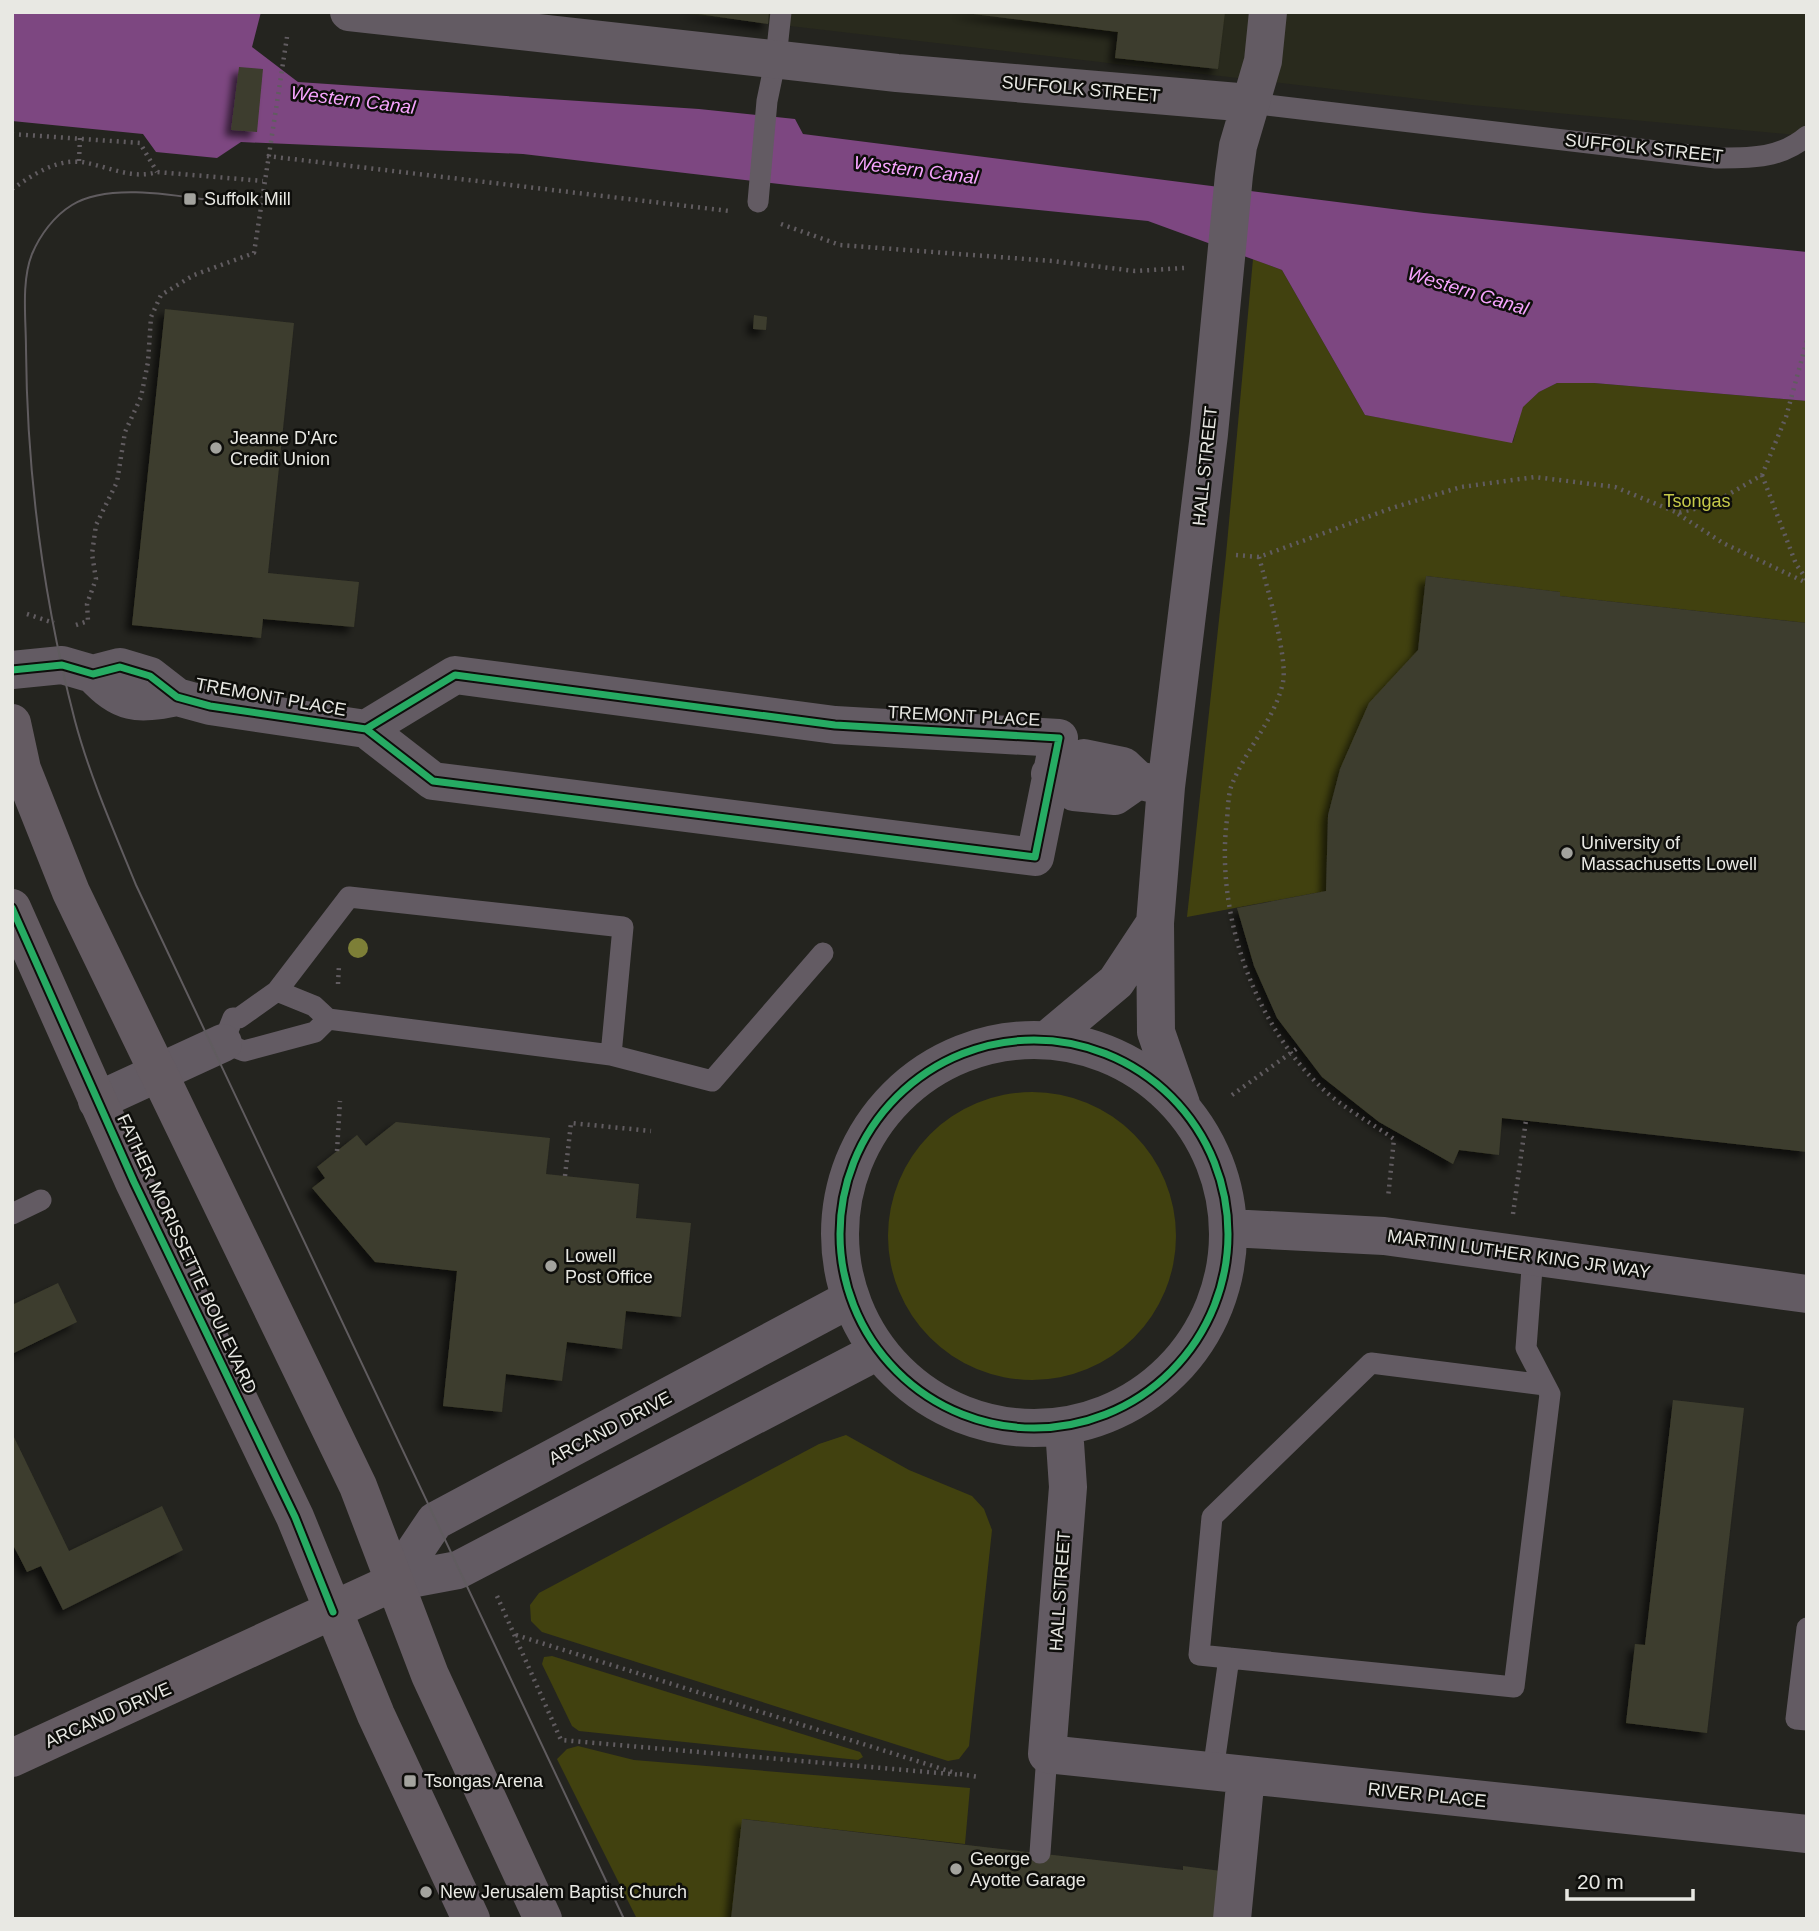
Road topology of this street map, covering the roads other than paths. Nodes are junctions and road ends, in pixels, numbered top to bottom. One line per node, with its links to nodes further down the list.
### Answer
1 (349, 12): 4 (street, SUFFOLK STREET)
2 (781, 12): 4 (lane)
3 (1268, 12): 5 (street, HALL STREET)
4 (776, 58): 5 (street, SUFFOLK STREET); 7 (lane)
5 (1250, 103): 6 (lane, SUFFOLK STREET); 12 (street, HALL STREET)
6 (1807, 136)
7 (758, 202)
8 (12, 670): 10 (street, TREMONT PLACE)
9 (12, 723): 21 (main road)
10 (366, 729): 11 (street, TREMONT PLACE); 11 (street, TREMONT PLACE)
11 (1050, 774): 12 (street)
12 (1152, 783): 14 (street, HALL STREET)
13 (12, 908): 22 (main road, FATHER MORISSETTE BOULEVARD)
14 (1155, 923): 18 (street, HALL STREET); 23 (street, HALL STREET)
15 (822, 953): 20 (lane)
16 (277, 991): 17 (lane); 19 (lane); 20 (lane)
17 (328, 1019): 19 (lane); 20 (lane)
18 (1048, 1039): 23 (street); 29 (street)
19 (223, 1043): 21 (street)
20 (611, 1055)
21 (160, 1071): 22 (street); 33 (main road)
22 (97, 1101): 34 (main road, FATHER MORISSETTE BOULEVARD)
23 (1183, 1108): 26 (street)
24 (41, 1200): 25 (lane)
25 (12, 1214)
26 (1229, 1228): 27 (street, MARTIN LUTHER KING JR WAY); 32 (street)
27 (1533, 1255): 28 (street, MARTIN LUTHER KING JR WAY); 31 (lane)
28 (1807, 1294)
29 (850, 1300): 30 (street); 33 (street, ARCAND DRIVE)
30 (878, 1352): 32 (street); 33 (street, ARCAND DRIVE)
31 (1545, 1385): 36 (lane); 36 (lane)
32 (1064, 1428): 38 (street, HALL STREET)
33 (394, 1582): 34 (main road, ARCAND DRIVE); 44 (main road)
34 (333, 1612): 39 (main road, ARCAND DRIVE); 43 (main road, FATHER MORISSETTE BOULEVARD)
35 (1807, 1628): 37 (lane)
36 (1229, 1658): 40 (lane)
37 (1807, 1720)
38 (1047, 1754): 40 (street, RIVER PLACE); 42 (lane)
39 (12, 1758)
40 (1230, 1773): 41 (street, RIVER PLACE); 45 (street)
41 (1807, 1834)
42 (1040, 1853)
43 (471, 1919)
44 (543, 1919)
45 (1232, 1919)

